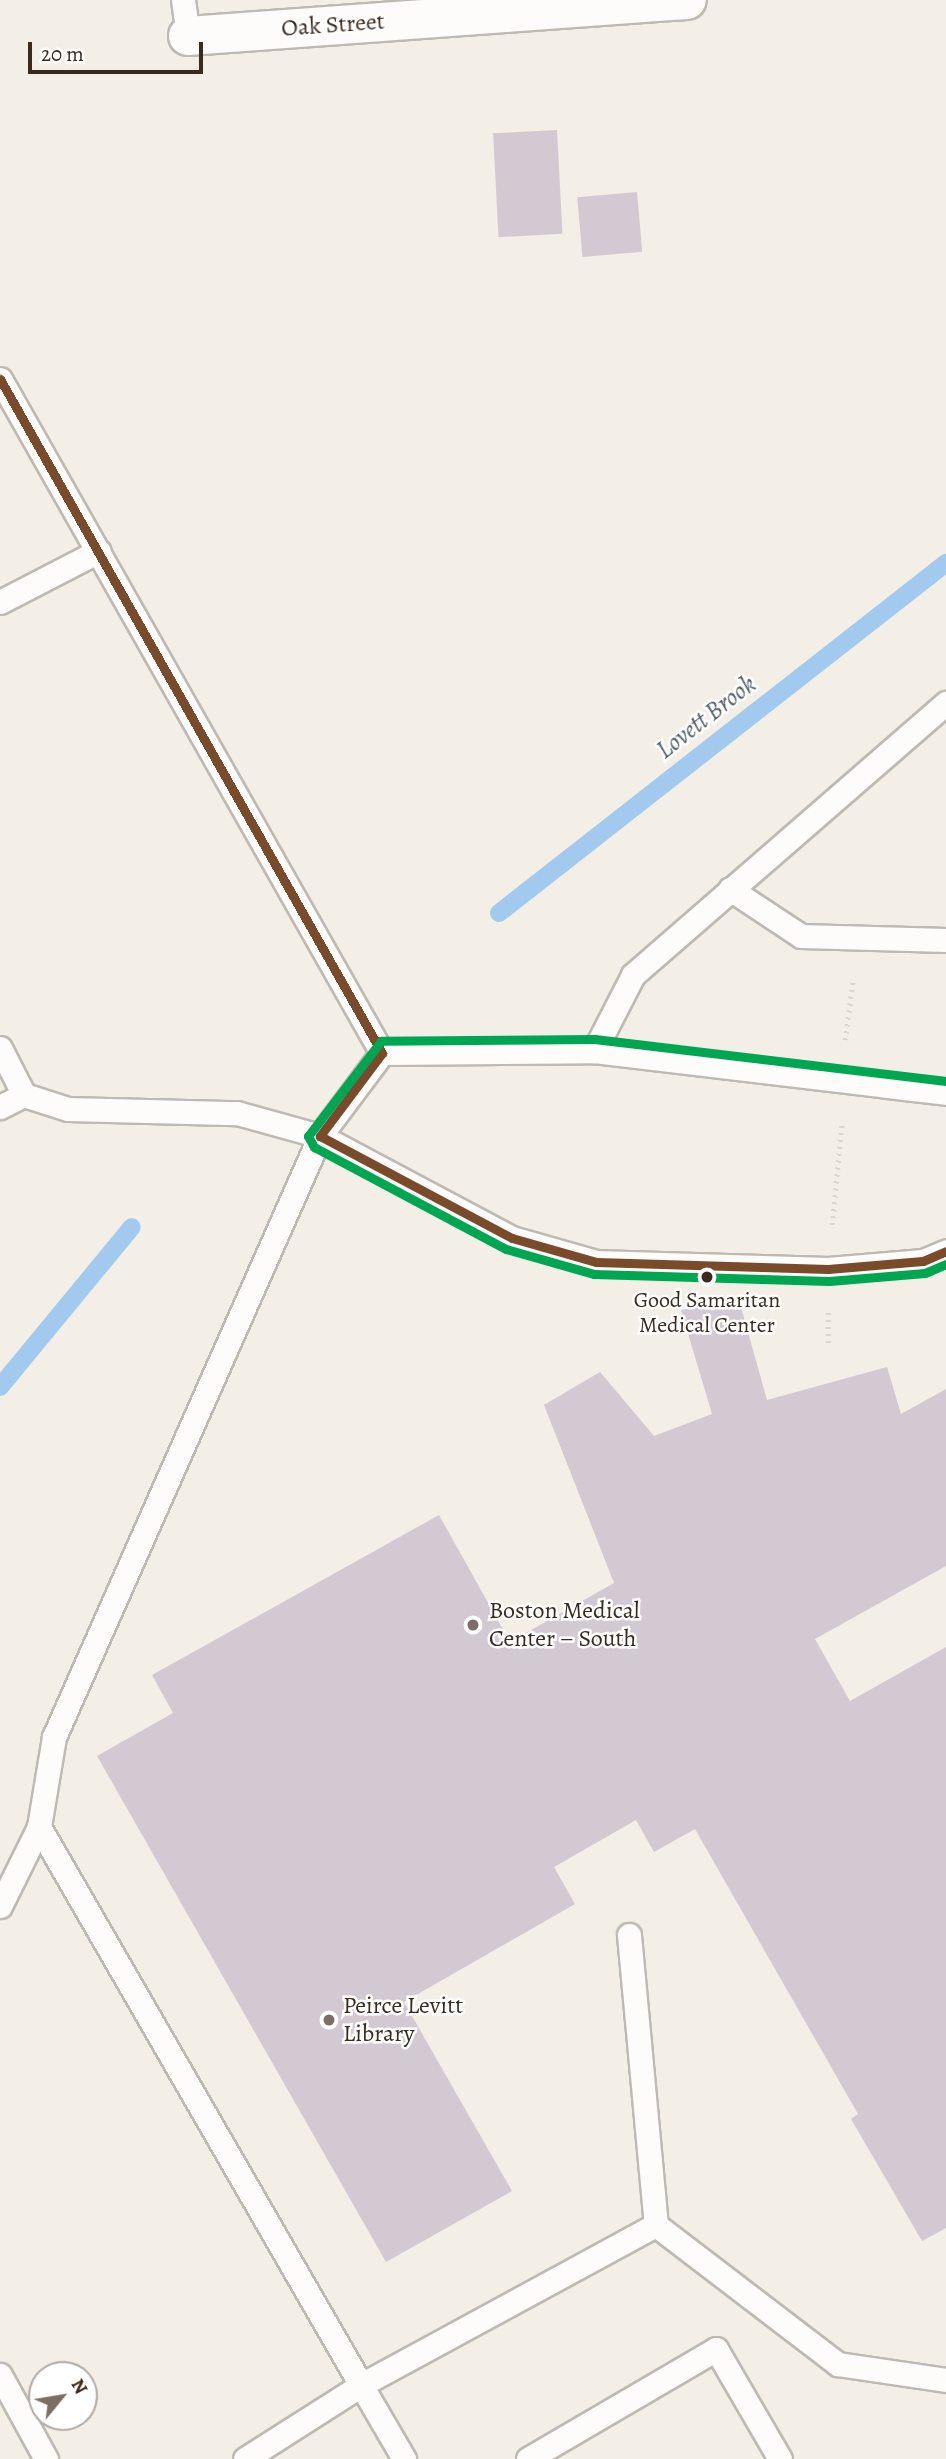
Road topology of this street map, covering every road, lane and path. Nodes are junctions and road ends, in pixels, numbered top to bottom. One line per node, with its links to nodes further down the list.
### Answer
1 (687, 0): 2 (street, Oak Street)
2 (612, 3): 3 (street, Oak Street)
3 (185, 18)
4 (0, 379): 5 (lane)
5 (99, 551): 6 (lane); 13 (lane)
6 (0, 602)
7 (946, 703): 8 (lane)
8 (730, 889): 9 (lane); 12 (lane)
9 (861, 937): 10 (lane); 14 (path)
10 (946, 940)
11 (0, 1048): 16 (lane)
12 (594, 1051): 13 (lane); 14 (lane)
13 (382, 1053): 18 (lane)
14 (845, 1083): 15 (lane); 20 (path)
15 (946, 1093)
16 (24, 1095): 17 (lane); 18 (lane)
17 (0, 1107)
18 (320, 1136): 20 (lane); 22 (lane)
19 (946, 1251): 20 (lane)
20 (828, 1269): 21 (path)
21 (828, 1343)
22 (39, 1827): 23 (lane); 28 (lane)
23 (0, 1906)
24 (629, 1935): 25 (lane)
25 (656, 2225): 27 (lane); 28 (lane)
26 (0, 2375): 29 (lane)
27 (946, 2380)
28 (362, 2385): 30 (lane); 31 (lane)
29 (46, 2459)
30 (245, 2459)
31 (404, 2459)
32 (528, 2459): 33 (lane)
33 (780, 2459)

